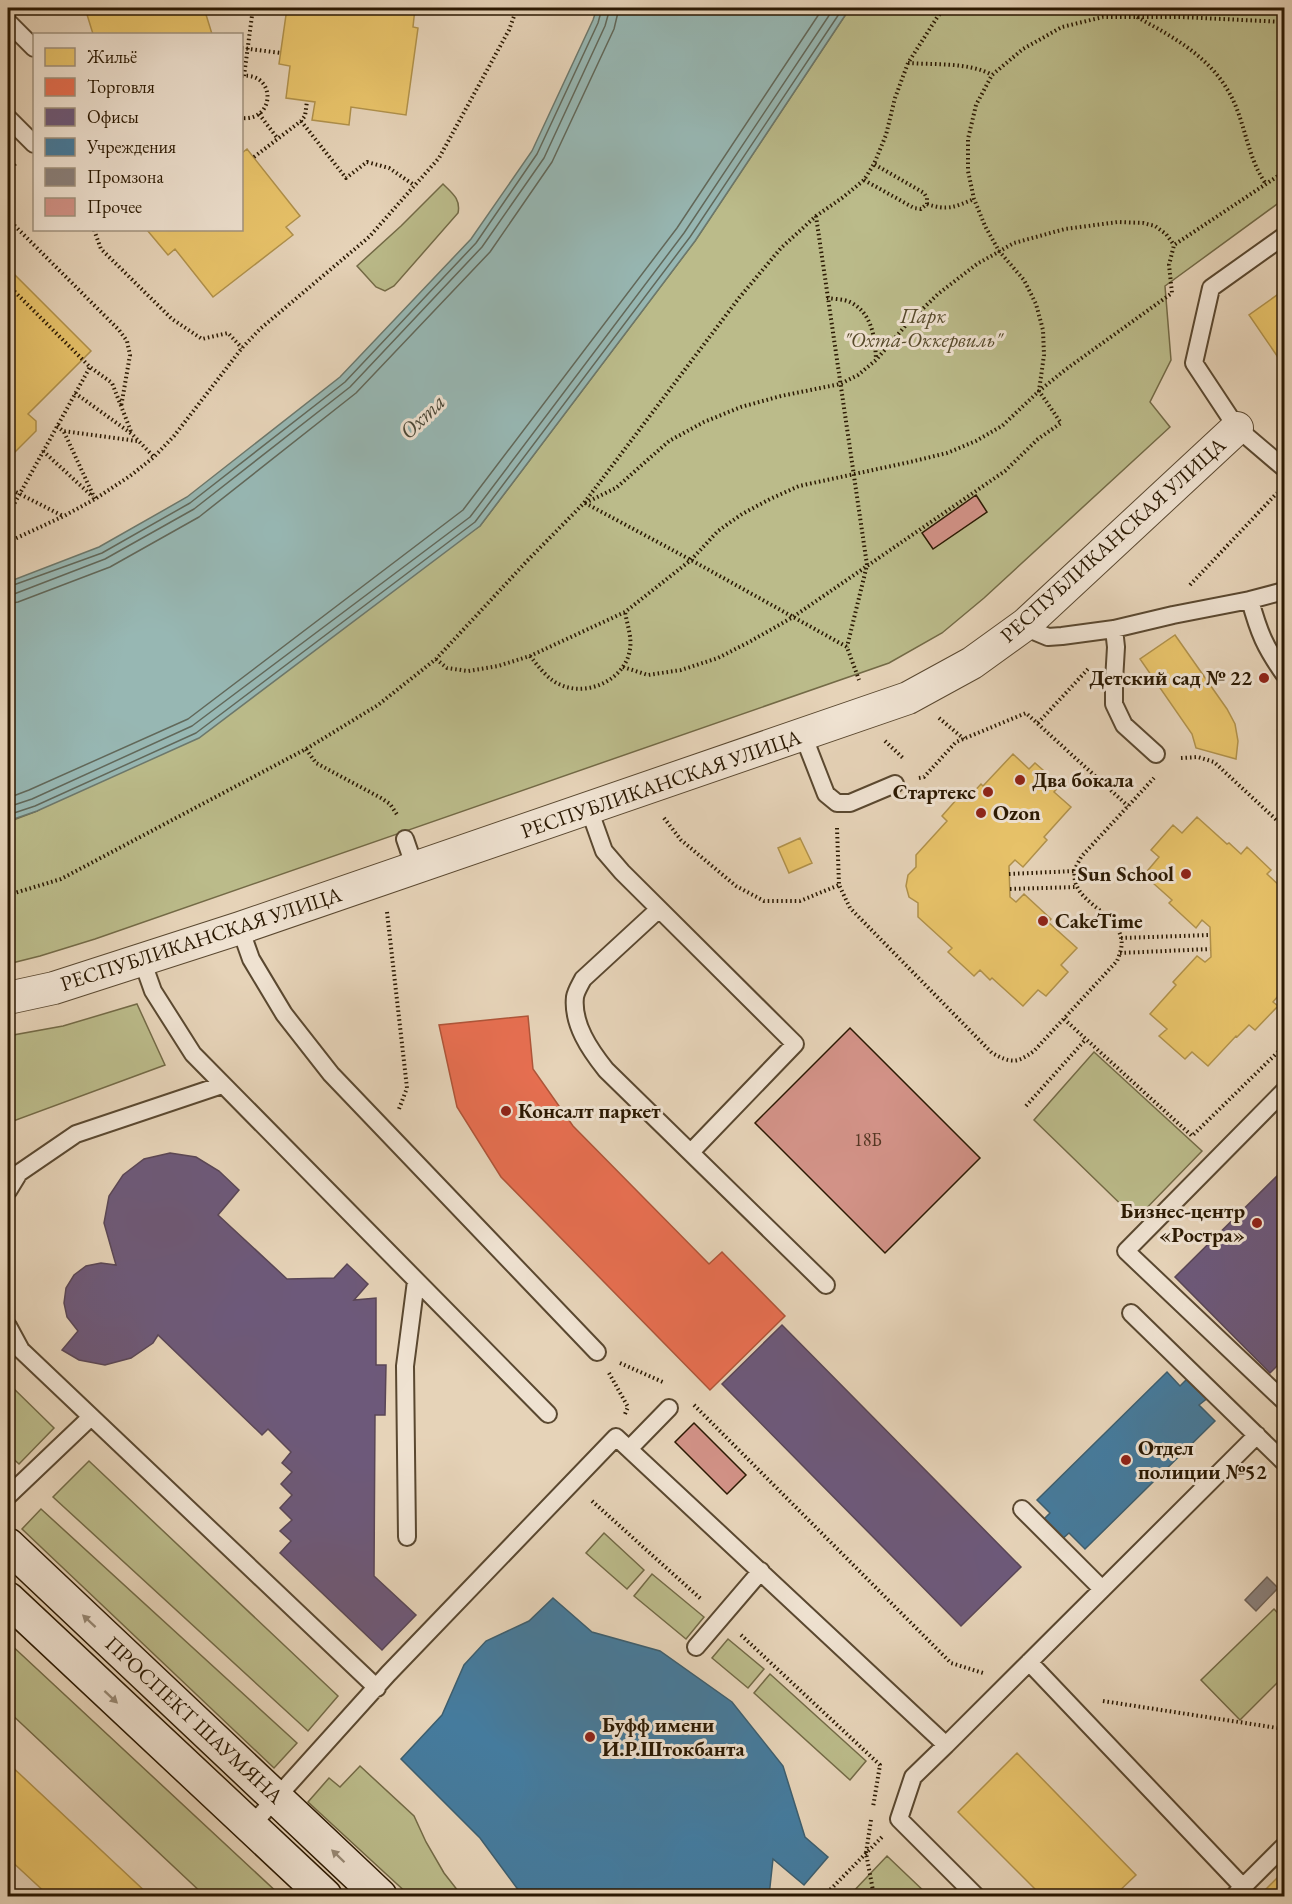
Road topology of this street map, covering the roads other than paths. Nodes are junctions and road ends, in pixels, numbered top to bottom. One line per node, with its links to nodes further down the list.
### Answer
1 (8, 22): 2 (lane)
2 (33, 47)
3 (8, 118): 4 (lane)
4 (33, 143)
5 (1284, 236): 6 (lane)
6 (1237, 428): 7 (lane); 10 (street, РЕСПУБЛИКАНСКАЯ УЛИЦА)
7 (1284, 468)
8 (1284, 591): 9 (lane)
9 (1250, 600): 11 (lane); 12 (lane)
10 (1026, 624): 11 (lane); 13 (street, РЕСПУБЛИКАНСКАЯ УЛИЦА)
11 (1114, 629): 14 (lane)
12 (1284, 674)
13 (803, 735): 15 (lane); 16 (street, РЕСПУБЛИКАНСКАЯ УЛИЦА)
14 (1156, 754)
15 (895, 784)
16 (589, 809): 18 (street, РЕСПУБЛИКАНСКАЯ УЛИЦА); 19 (lane)
17 (405, 839): 18 (lane)
18 (415, 868): 20 (street, РЕСПУБЛИКАНСКАЯ УЛИЦА)
19 (659, 909): 25 (lane); 25 (lane)
20 (240, 928): 21 (street, РЕСПУБЛИКАНСКАЯ УЛИЦА); 31 (lane)
21 (142, 960): 22 (street, РЕСПУБЛИКАНСКАЯ УЛИЦА); 23 (lane)
22 (8, 998)
23 (222, 1085): 26 (lane); 27 (lane)
24 (1284, 1091): 32 (lane)
25 (691, 1152): 28 (lane)
26 (8, 1191)
27 (416, 1281): 34 (lane); 41 (lane)
28 (826, 1285)
29 (1131, 1313): 36 (lane)
30 (8, 1326): 35 (lane)
31 (597, 1352)
32 (1284, 1401)
33 (669, 1408): 37 (lane)
34 (548, 1414)
35 (91, 1417): 39 (lane); 48 (lane)
36 (1257, 1435): 38 (lane); 44 (lane)
37 (629, 1449): 43 (lane); 48 (lane)
38 (1284, 1462)
39 (8, 1496)
40 (1022, 1509): 44 (lane)
41 (407, 1537)
42 (8, 1545): 50 (street, ПРОСПЕКТ ШАУМЯНА, one-way to 42)
43 (761, 1571): 46 (lane); 49 (lane)
44 (1102, 1589): 47 (lane)
45 (8, 1599): 51 (street, ПРОСПЕКТ ШАУМЯНА, one-way to 51)
46 (696, 1647)
47 (1029, 1662): 49 (lane); 53 (lane)
48 (377, 1688): 50 (lane)
49 (946, 1745): 56 (lane)
50 (277, 1798): 51 (lane); 55 (street, ПРОСПЕКТ ШАУМЯНА, one-way to 50)
51 (250, 1827): 54 (street, ПРОСПЕКТ ШАУМЯНА)
52 (1284, 1846): 53 (lane)
53 (1239, 1892)
54 (325, 1896)
55 (380, 1896)
56 (976, 1896)

